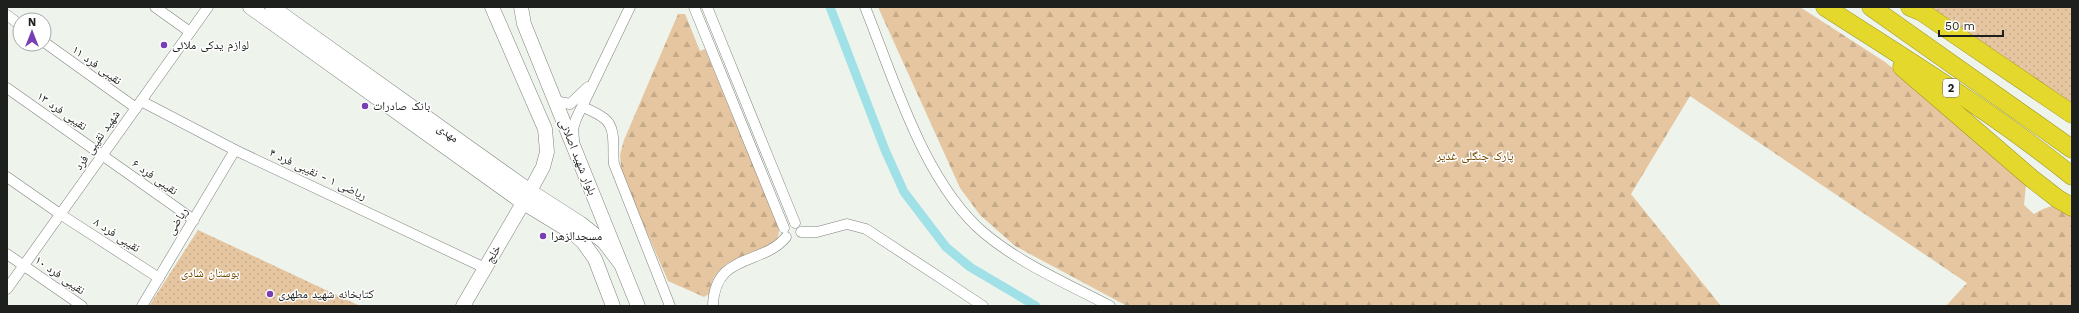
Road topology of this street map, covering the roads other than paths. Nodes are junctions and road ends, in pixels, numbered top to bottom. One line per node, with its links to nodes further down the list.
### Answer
1 (155, 7): 16 (street)
2 (208, 7): 16 (street, شهید نقیبی فرد)
3 (250, 7): 35 (main road, مهدی)
4 (272, 7): 35 (main road, مهدی)
5 (492, 7): 35 (main road, بلوار شهید اصلانی)
6 (521, 7): 23 (main road, بلوار شهید اصلانی)
7 (694, 7): 17 (street)
8 (708, 7): 15 (street)
9 (865, 7): 55 (street)
10 (1825, 7): 14 (highway, 2)
11 (1872, 7): 29 (highway, 2)
12 (1910, 7): 26 (highway)
13 (627, 9): 19 (street)
14 (1856, 27): 33 (highway, 2); 36 (highway)
15 (716, 28): 17 (street); 20 (street)
16 (190, 32): 24 (street, شهید نقیبی فرد)
17 (705, 33): 22 (street)
18 (52, 47): 24 (street, نقیبی فرد ۱۱)
19 (591, 84): 23 (street); 25 (street)
20 (739, 84): 22 (street); 31 (street)
21 (7, 88): 30 (street, نقیبی فرد ۱۳)
22 (728, 89): 32 (street)
23 (555, 101): 27 (main road, بلوار شهید اصلانی)
24 (138, 105): 28 (street, ریاضی ۱ - نقیبی فرد ۴); 30 (street, شهید نقیبی فرد)
25 (583, 107): 27 (street); 52 (street)
26 (2072, 114)
27 (574, 148): 42 (main road, بلوار شهید اصلانی)
28 (235, 150): 38 (street, ریاضی); 44 (street, ریاضی ۱ - نقیبی فرد ۴)
29 (2072, 150)
30 (102, 155): 37 (street, شهید نقیبی فرد); 38 (street, نقیبی فرد ۶)
31 (770, 159): 32 (street); 39 (street)
32 (758, 163): 40 (street)
33 (2072, 176)
34 (7, 177): 37 (street, نقیبی فرد ۸)
35 (526, 197): 42 (main road, مهدی); 44 (main road, خلج); 50 (main road, مهدی)
36 (2072, 207)
37 (60, 214): 43 (street, شهید نقیبی فرد); 45 (street, نقیبی فرد ۸)
38 (194, 220): 45 (street, ریاضی)
39 (798, 228): 40 (street); 40 (street); 54 (street)
40 (785, 232): 53 (street)
41 (7, 254): 43 (street, نقیبی فرد ۱۰)
42 (620, 263): 51 (main road, بلوار شهید اصلانی)
43 (24, 266): 46 (street, شهید نقیبی فرد); 47 (street, نقیبی فرد ۱۰)
44 (485, 268): 49 (main road, خلج)
45 (159, 278): 48 (street, ریاضی)
46 (7, 289)
47 (82, 306)
48 (142, 306)
49 (463, 306)
50 (613, 306)
51 (638, 306)
52 (670, 306)
53 (713, 306)
54 (983, 306)
55 (1110, 306)

